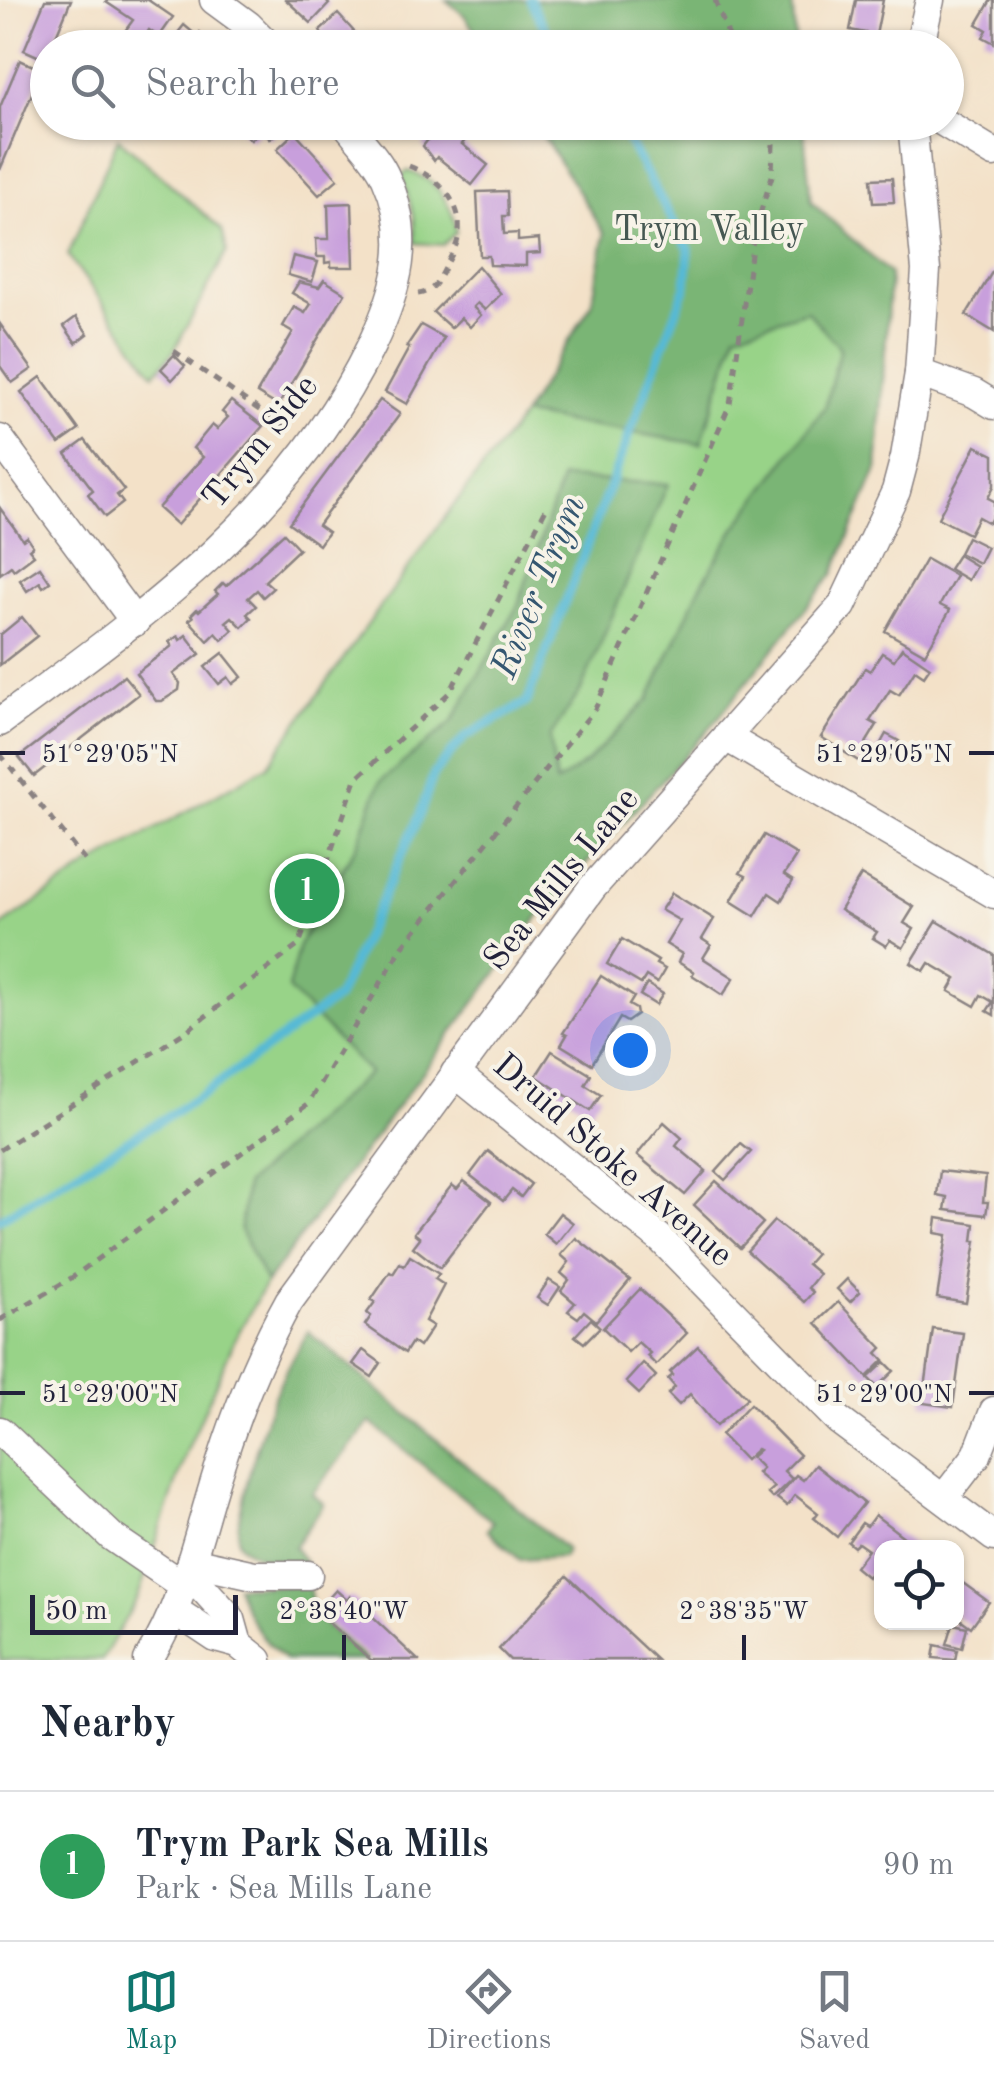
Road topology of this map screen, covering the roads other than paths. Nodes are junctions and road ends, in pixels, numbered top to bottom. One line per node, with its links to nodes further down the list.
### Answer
1 (214, 0): 3 (street)
2 (930, 0): 4 (street)
3 (253, 30)
4 (923, 30)
5 (964, 135): 8 (street)
6 (360, 140): 12 (street, Trym Side)
7 (914, 140): 9 (street, Sea Mills Lane)
8 (994, 153)
9 (919, 373): 10 (street); 14 (street, Sea Mills Lane)
10 (994, 404)
11 (0, 440): 12 (street)
12 (135, 622): 13 (street, Trym Side)
13 (0, 722)
14 (726, 738): 15 (street); 16 (street, Sea Mills Lane)
15 (994, 894)
16 (456, 1073): 19 (street, Druid Stoke Avenue); 22 (street, Sea Mills Lane)
17 (994, 1411): 19 (street)
18 (0, 1432): 22 (street)
19 (944, 1498): 20 (street, Druid Stoke Avenue)
20 (994, 1537)
21 (308, 1575): 22 (street)
22 (185, 1583): 23 (street); 23 (street); 24 (street, Sea Mills Lane)
23 (248, 1652)
24 (148, 1660)

